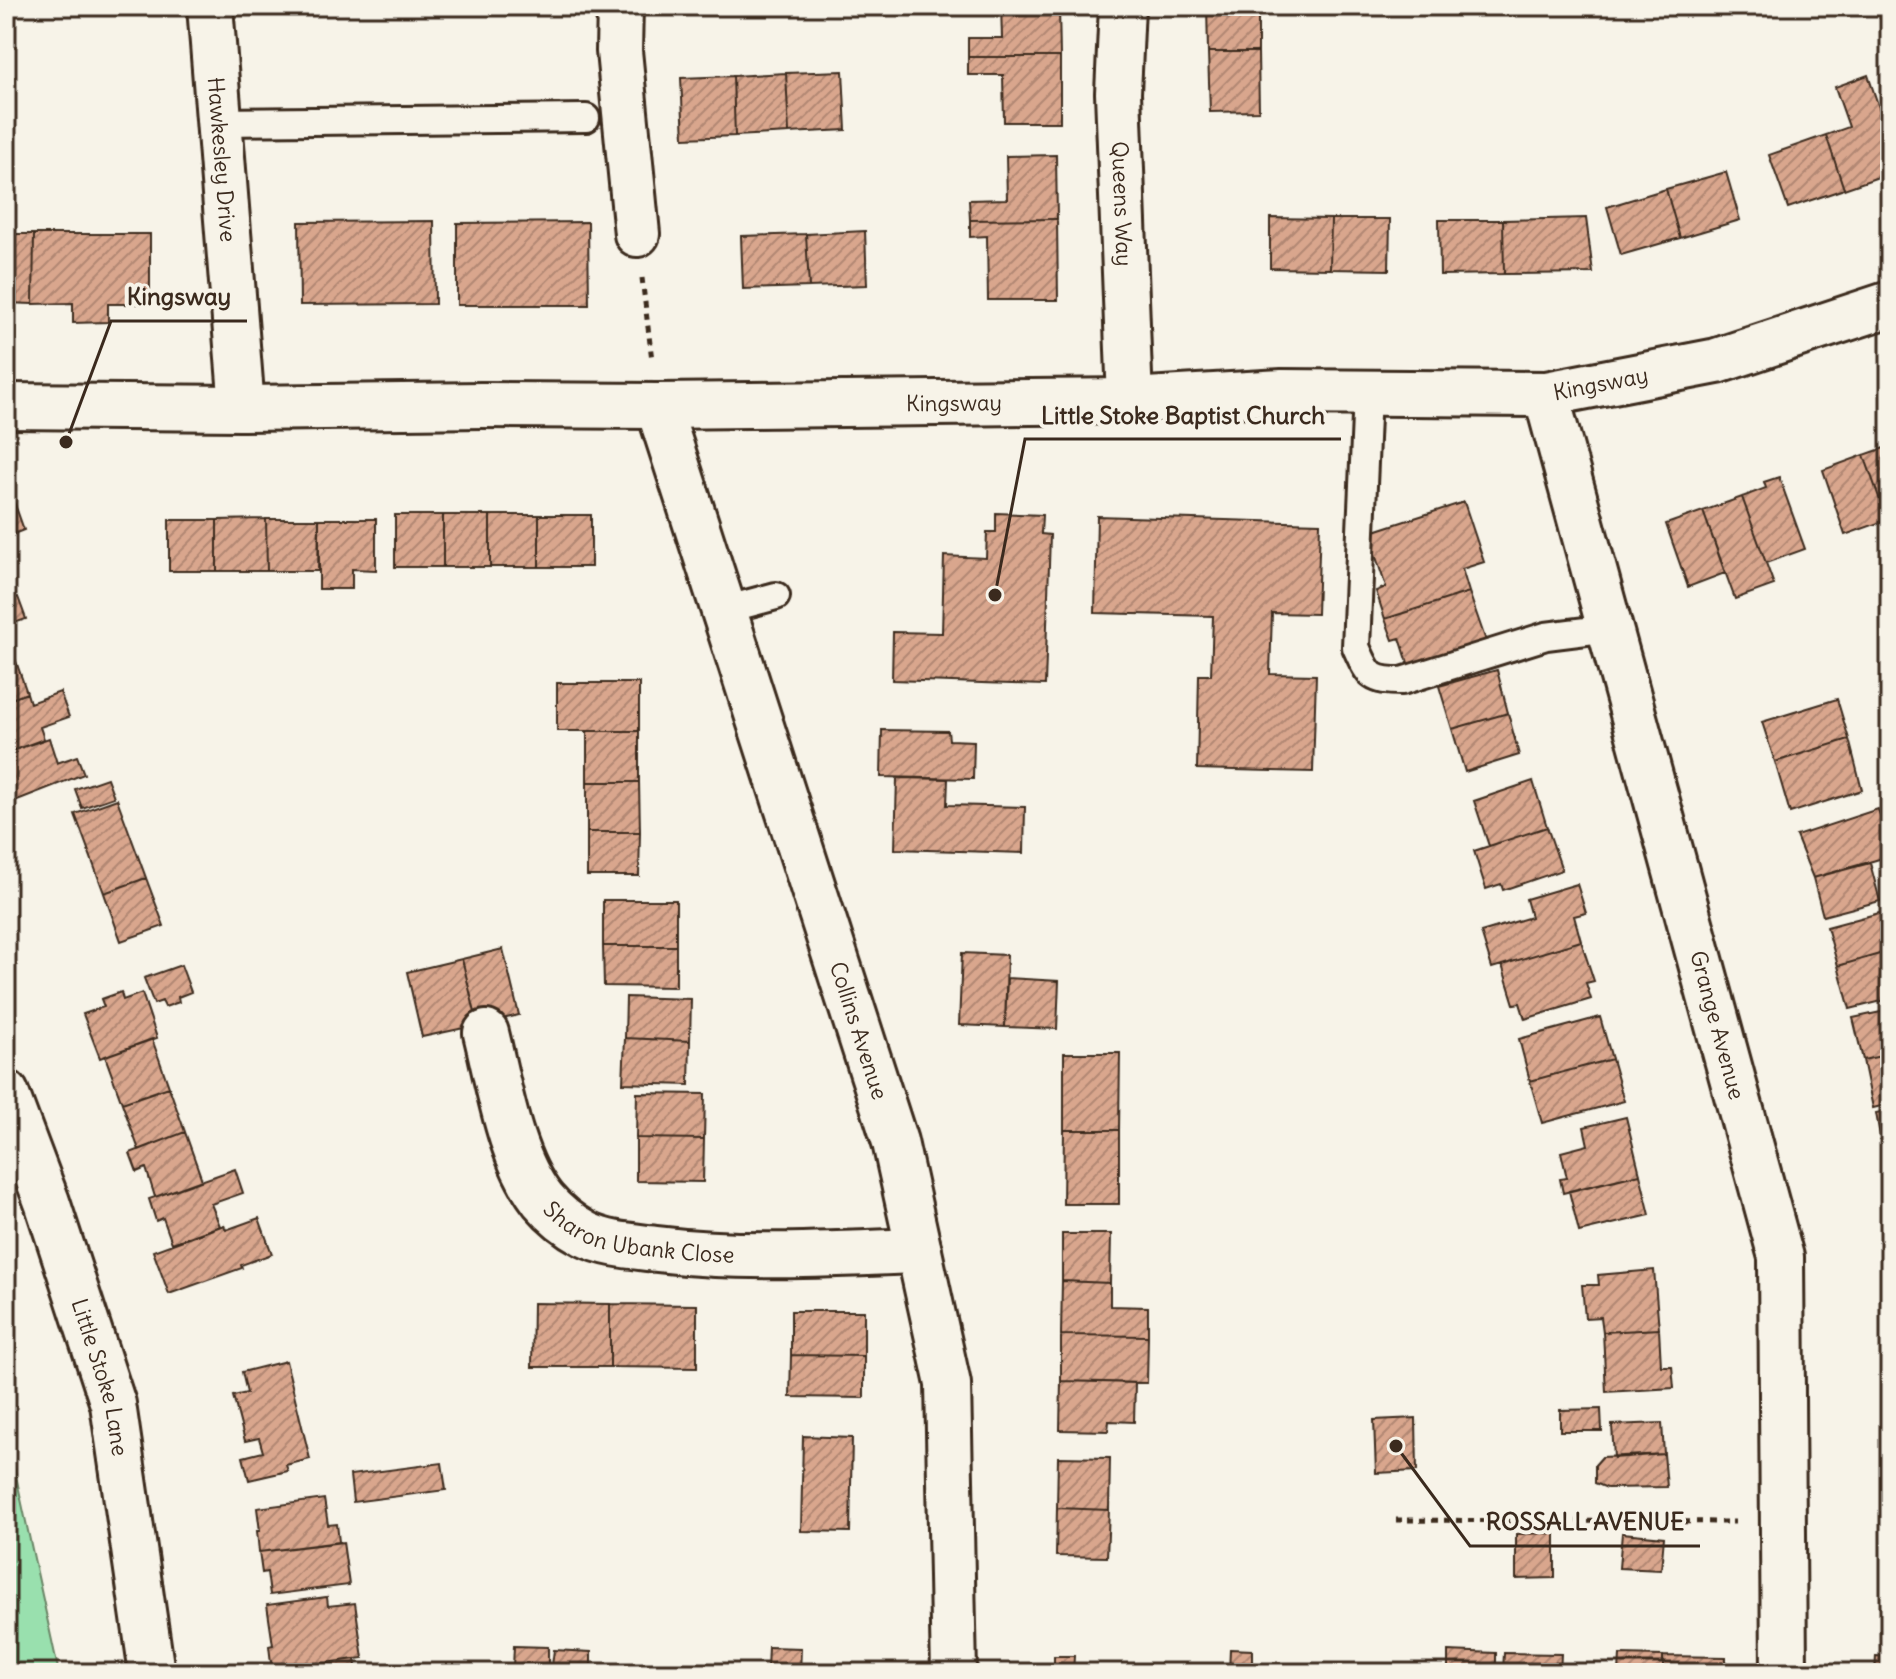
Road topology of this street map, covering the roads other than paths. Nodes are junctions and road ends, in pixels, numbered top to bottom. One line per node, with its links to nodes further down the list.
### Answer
1 (210, 6): 5 (street, Hawkesley Drive)
2 (620, 6): 6 (street)
3 (1122, 6): 10 (street, Queens Way)
4 (586, 118): 5 (lane)
5 (219, 122): 13 (street, Hawkesley Drive)
6 (637, 234)
7 (1890, 304): 9 (street, Kingsway)
8 (1367, 393): 9 (street, Kingsway); 10 (street, Kingsway); 16 (lane)
9 (1546, 394): 16 (street, Grange Avenue)
10 (1130, 401): 12 (street, Kingsway)
11 (6, 406): 13 (street, Kingsway)
12 (658, 406): 13 (street, Kingsway); 15 (street, Collins Avenue)
13 (242, 408)
14 (776, 596): 15 (lane)
15 (724, 610): 19 (street, Collins Avenue)
16 (1610, 628): 22 (street, Grange Avenue)
17 (486, 1033): 19 (street, Sharon Ubank Close)
18 (6, 1093): 20 (street, Little Stoke Lane)
19 (919, 1251): 21 (street, Collins Avenue)
20 (152, 1673)
21 (954, 1673)
22 (1784, 1673)

